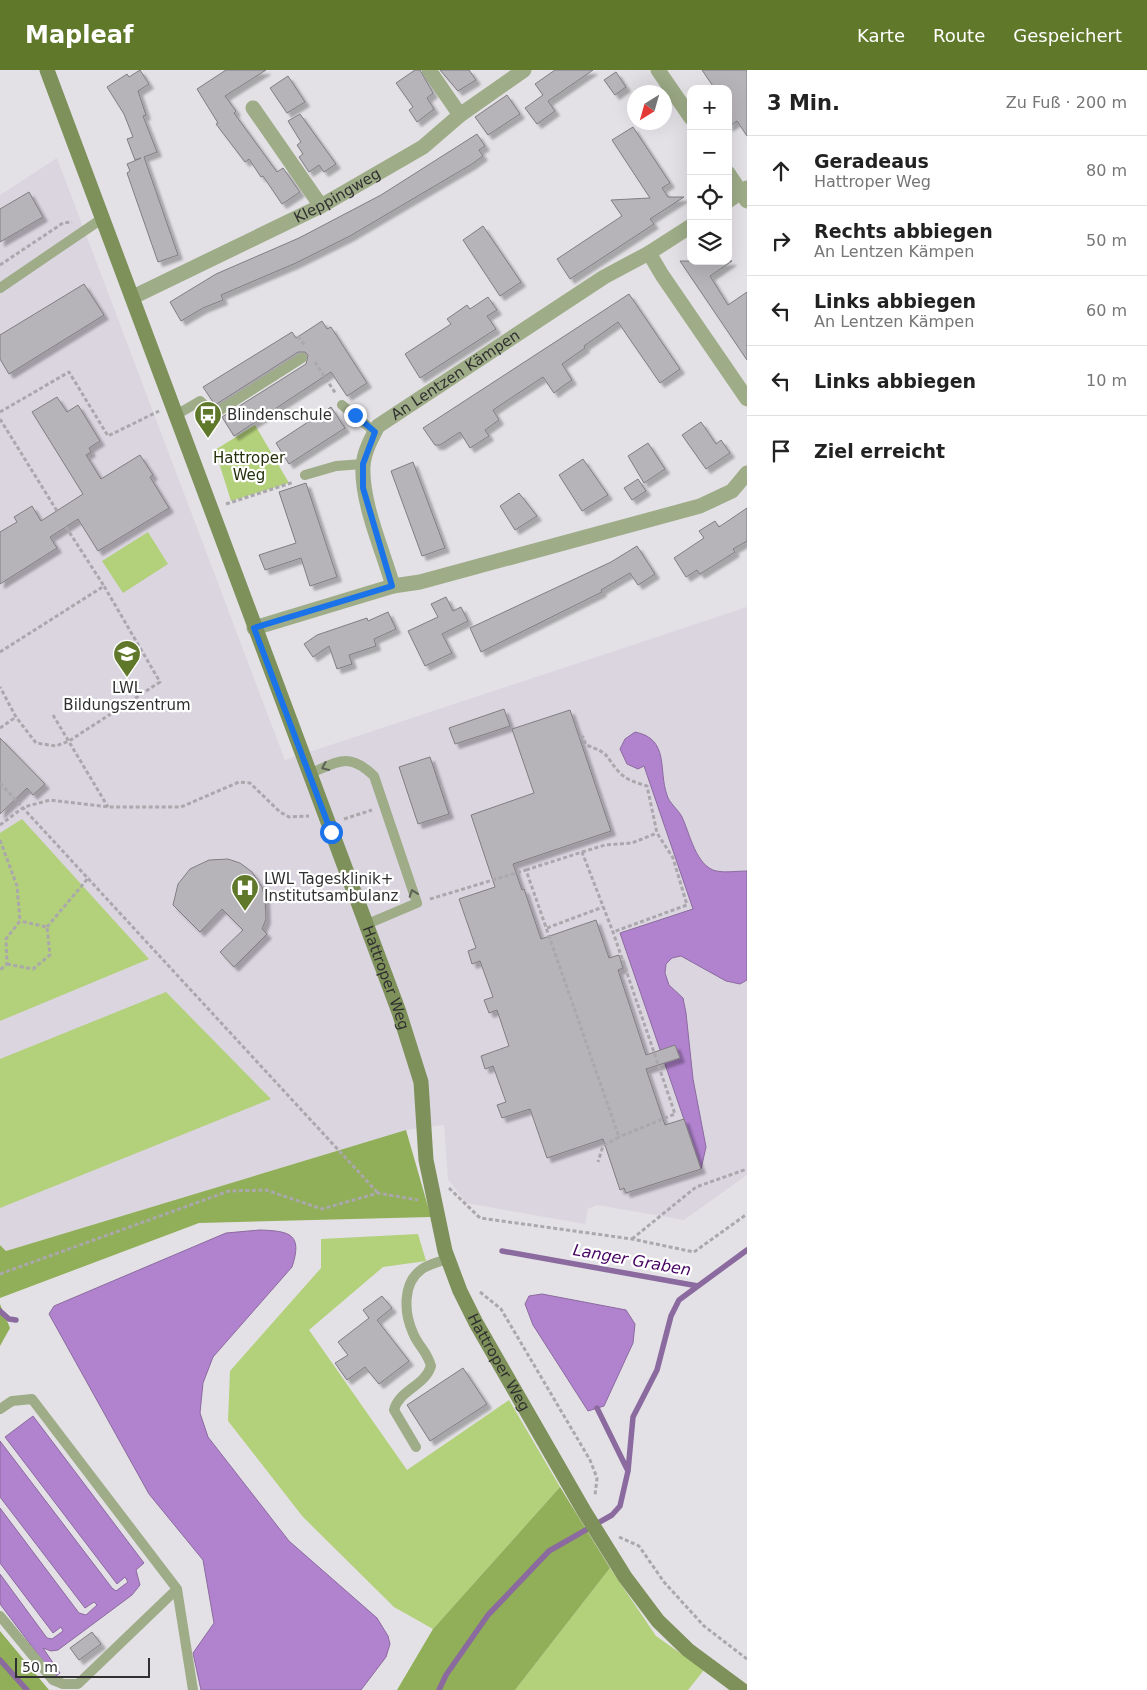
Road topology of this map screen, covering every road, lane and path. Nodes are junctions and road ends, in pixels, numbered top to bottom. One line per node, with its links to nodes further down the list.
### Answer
1 (47, 70): 12 (main road, Hattroper Weg)
2 (429, 70): 7 (street)
3 (524, 70): 7 (street, Kleppingweg)
4 (658, 70): 6 (street)
5 (253, 108): 11 (street)
6 (687, 112)
7 (460, 114): 11 (street, Kleppingweg)
8 (730, 175): 9 (street)
9 (745, 194): 10 (street)
10 (732, 199)
11 (321, 206): 16 (street, Kleppingweg)
12 (103, 218): 15 (lane); 16 (main road, Hattroper Weg)
13 (687, 229): 14 (street, An Lentzen Kämpen)
14 (649, 253): 20 (street); 25 (street, An Lentzen Kämpen)
15 (0, 288)
16 (133, 297): 22 (main road, Hattroper Weg)
17 (298, 336): 18 (path)
18 (305, 355): 22 (lane)
19 (313, 359): 21 (path)
20 (747, 399)
21 (342, 405): 25 (lane)
22 (174, 410): 23 (path); 29 (main road, Hattroper Weg)
23 (0, 412)
24 (0, 419): 30 (path)
25 (375, 432): 26 (street, An Lentzen Kämpen)
26 (363, 464): 28 (lane); 33 (street, An Lentzen Kämpen)
27 (747, 473): 33 (street)
28 (305, 475): 29 (path)
29 (211, 508): 34 (main road, Hattroper Weg)
30 (57, 511)
31 (66, 527): 32 (path)
32 (104, 586): 35 (path); 41 (path)
33 (392, 586): 34 (street)
34 (254, 628): 42 (main road, Hattroper Weg)
35 (0, 652)
36 (0, 687): 38 (path)
37 (53, 715): 41 (path)
38 (16, 716): 39 (path); 41 (path)
39 (0, 728)
40 (580, 738): 49 (path)
41 (69, 740): 46 (path)
42 (309, 774): 44 (lane, one-way to 42); 47 (main road, Hattroper Weg)
43 (0, 782): 45 (path)
44 (384, 806): 47 (path); 54 (lane, one-way to 44)
45 (24, 807): 46 (path); 48 (path); 53 (path)
46 (109, 807): 47 (path)
47 (328, 823): 57 (main road, Hattroper Weg)
48 (0, 825)
49 (657, 834): 51 (path); 60 (path)
50 (0, 840): 56 (path)
51 (582, 852): 52 (path); 55 (path)
52 (526, 870): 54 (path); 59 (path)
53 (89, 878): 58 (path); 69 (path)
54 (417, 903): 57 (lane)
55 (603, 908): 59 (path); 60 (path)
56 (20, 920): 58 (path); 62 (path)
57 (365, 925): 70 (main road, Hattroper Weg)
58 (46, 927): 63 (path)
59 (547, 928): 65 (path)
60 (613, 932): 65 (path)
61 (0, 939): 62 (path)
62 (6, 939): 63 (path)
63 (7, 964): 64 (path)
64 (0, 970)
65 (619, 1137): 66 (path)
66 (598, 1162)
67 (747, 1169): 72 (path)
68 (447, 1186): 72 (path)
69 (378, 1193): 70 (path); 74 (path)
70 (436, 1203): 73 (main road, Hattroper Weg)
71 (747, 1214): 72 (path)
72 (632, 1240)
73 (447, 1259): 77 (lane); 79 (main road, Hattroper Weg)
74 (0, 1274)
75 (473, 1287): 78 (path)
76 (0, 1409): 80 (lane)
77 (416, 1447)
78 (598, 1502)
79 (613, 1541): 82 (path); 84 (main road, Hattroper Weg)
80 (177, 1589): 81 (lane); 83 (lane)
81 (0, 1616)
82 (747, 1659)
83 (193, 1690)
84 (742, 1690)

